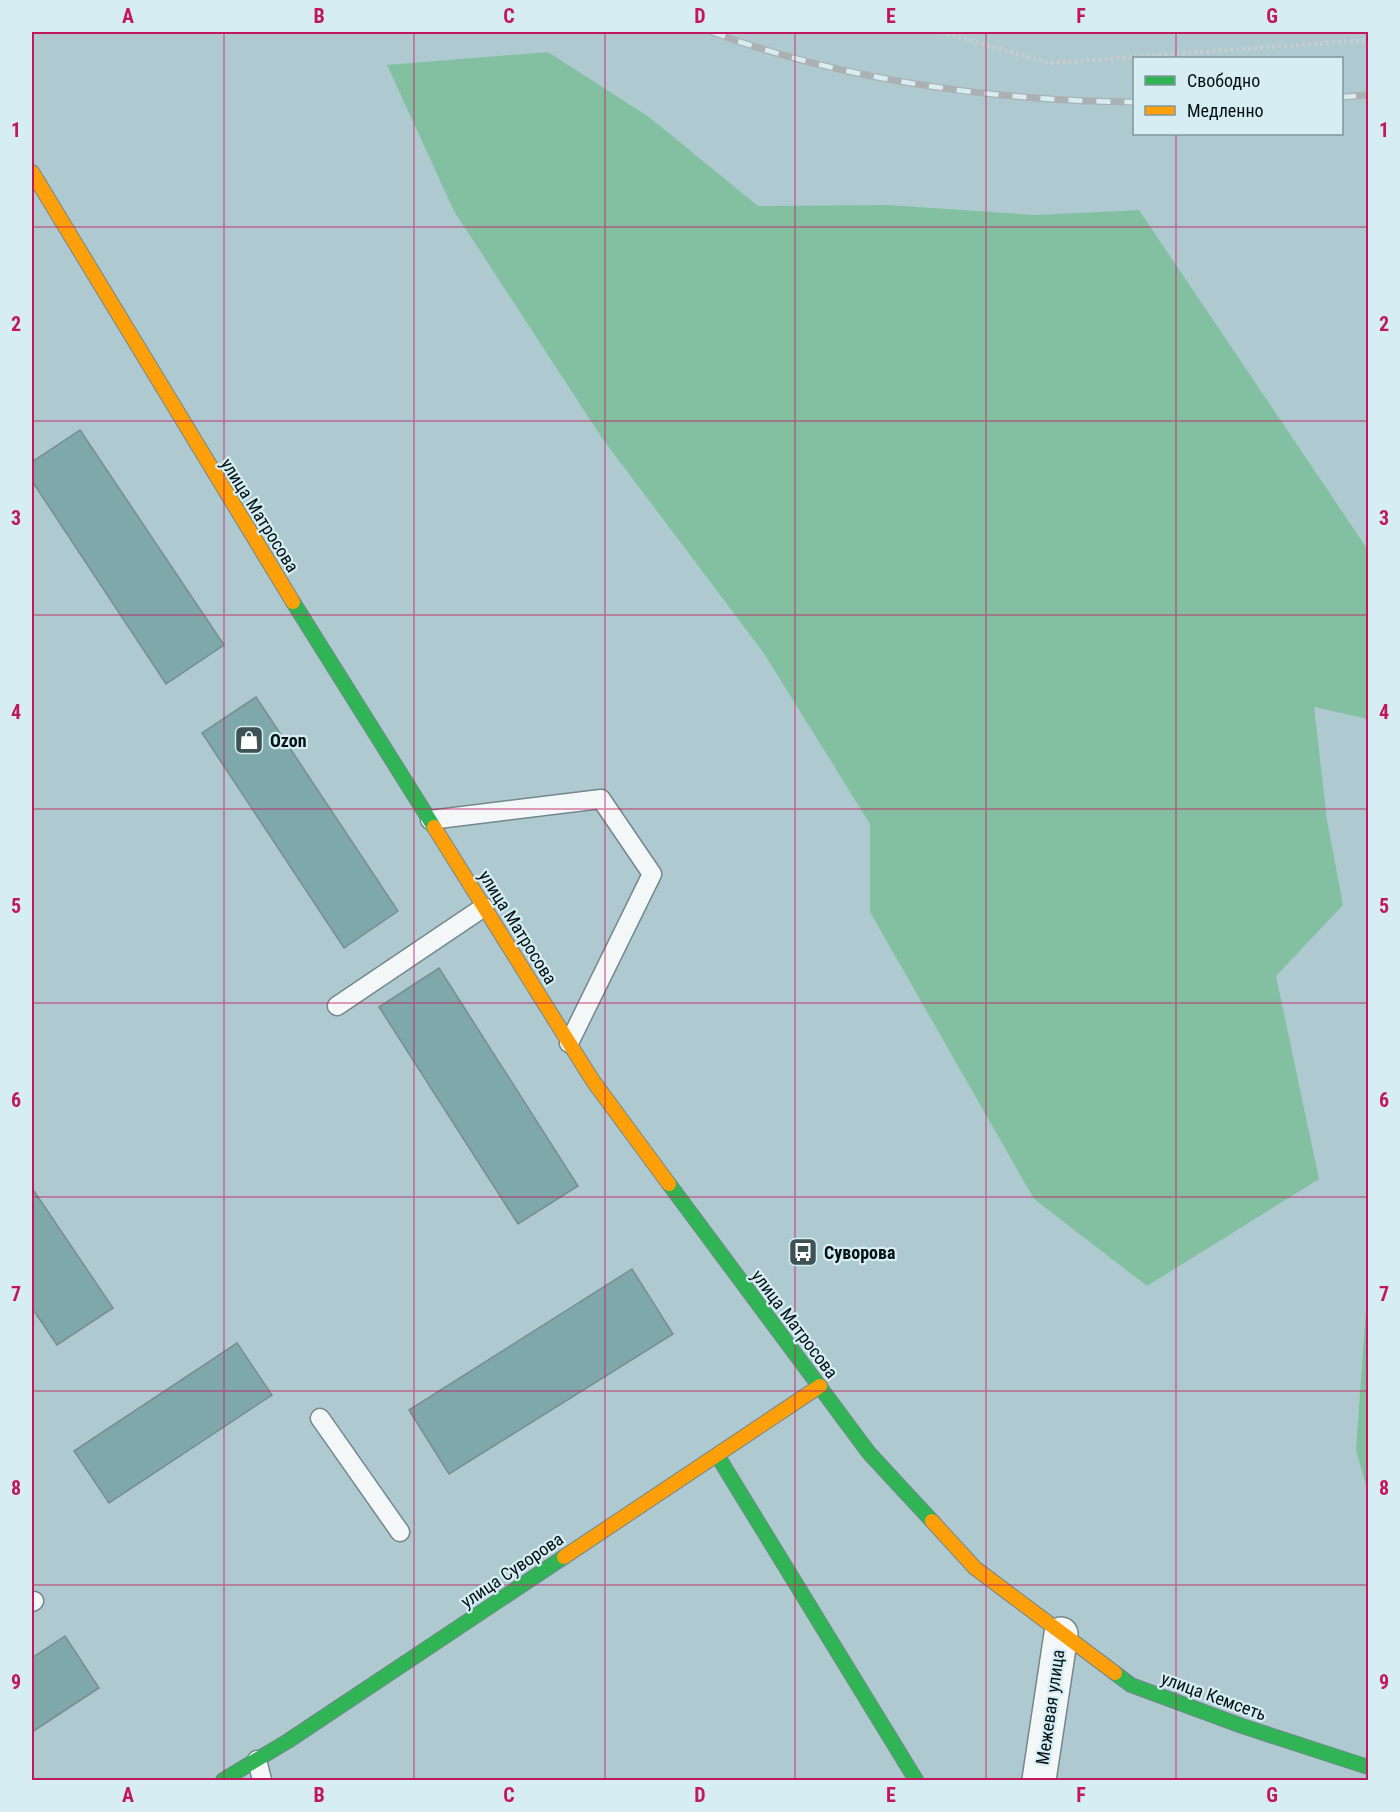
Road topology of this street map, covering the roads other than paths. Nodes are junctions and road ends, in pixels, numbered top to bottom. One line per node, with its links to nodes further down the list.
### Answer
1 (32, 172): 2 (main road, улица Матросова)
2 (430, 820): 3 (main road, улица Матросова); 5 (lane)
3 (484, 907): 4 (lane); 5 (main road, улица Матросова)
4 (337, 1006)
5 (569, 1043): 6 (main road, улица Матросова)
6 (820, 1386): 8 (main road, улица Суворова); 10 (main road, улица Матросова)
7 (320, 1418): 9 (lane)
8 (717, 1455): 11 (main road, улица Суворова); 15 (main road)
9 (400, 1532)
10 (1061, 1634): 12 (main road, улица Кемсеть); 16 (street, Межевая улица)
11 (257, 1760): 13 (main road, улица Суворова); 14 (lane)
12 (1368, 1767)
13 (223, 1780)
14 (262, 1780)
15 (916, 1780)
16 (1039, 1780)

